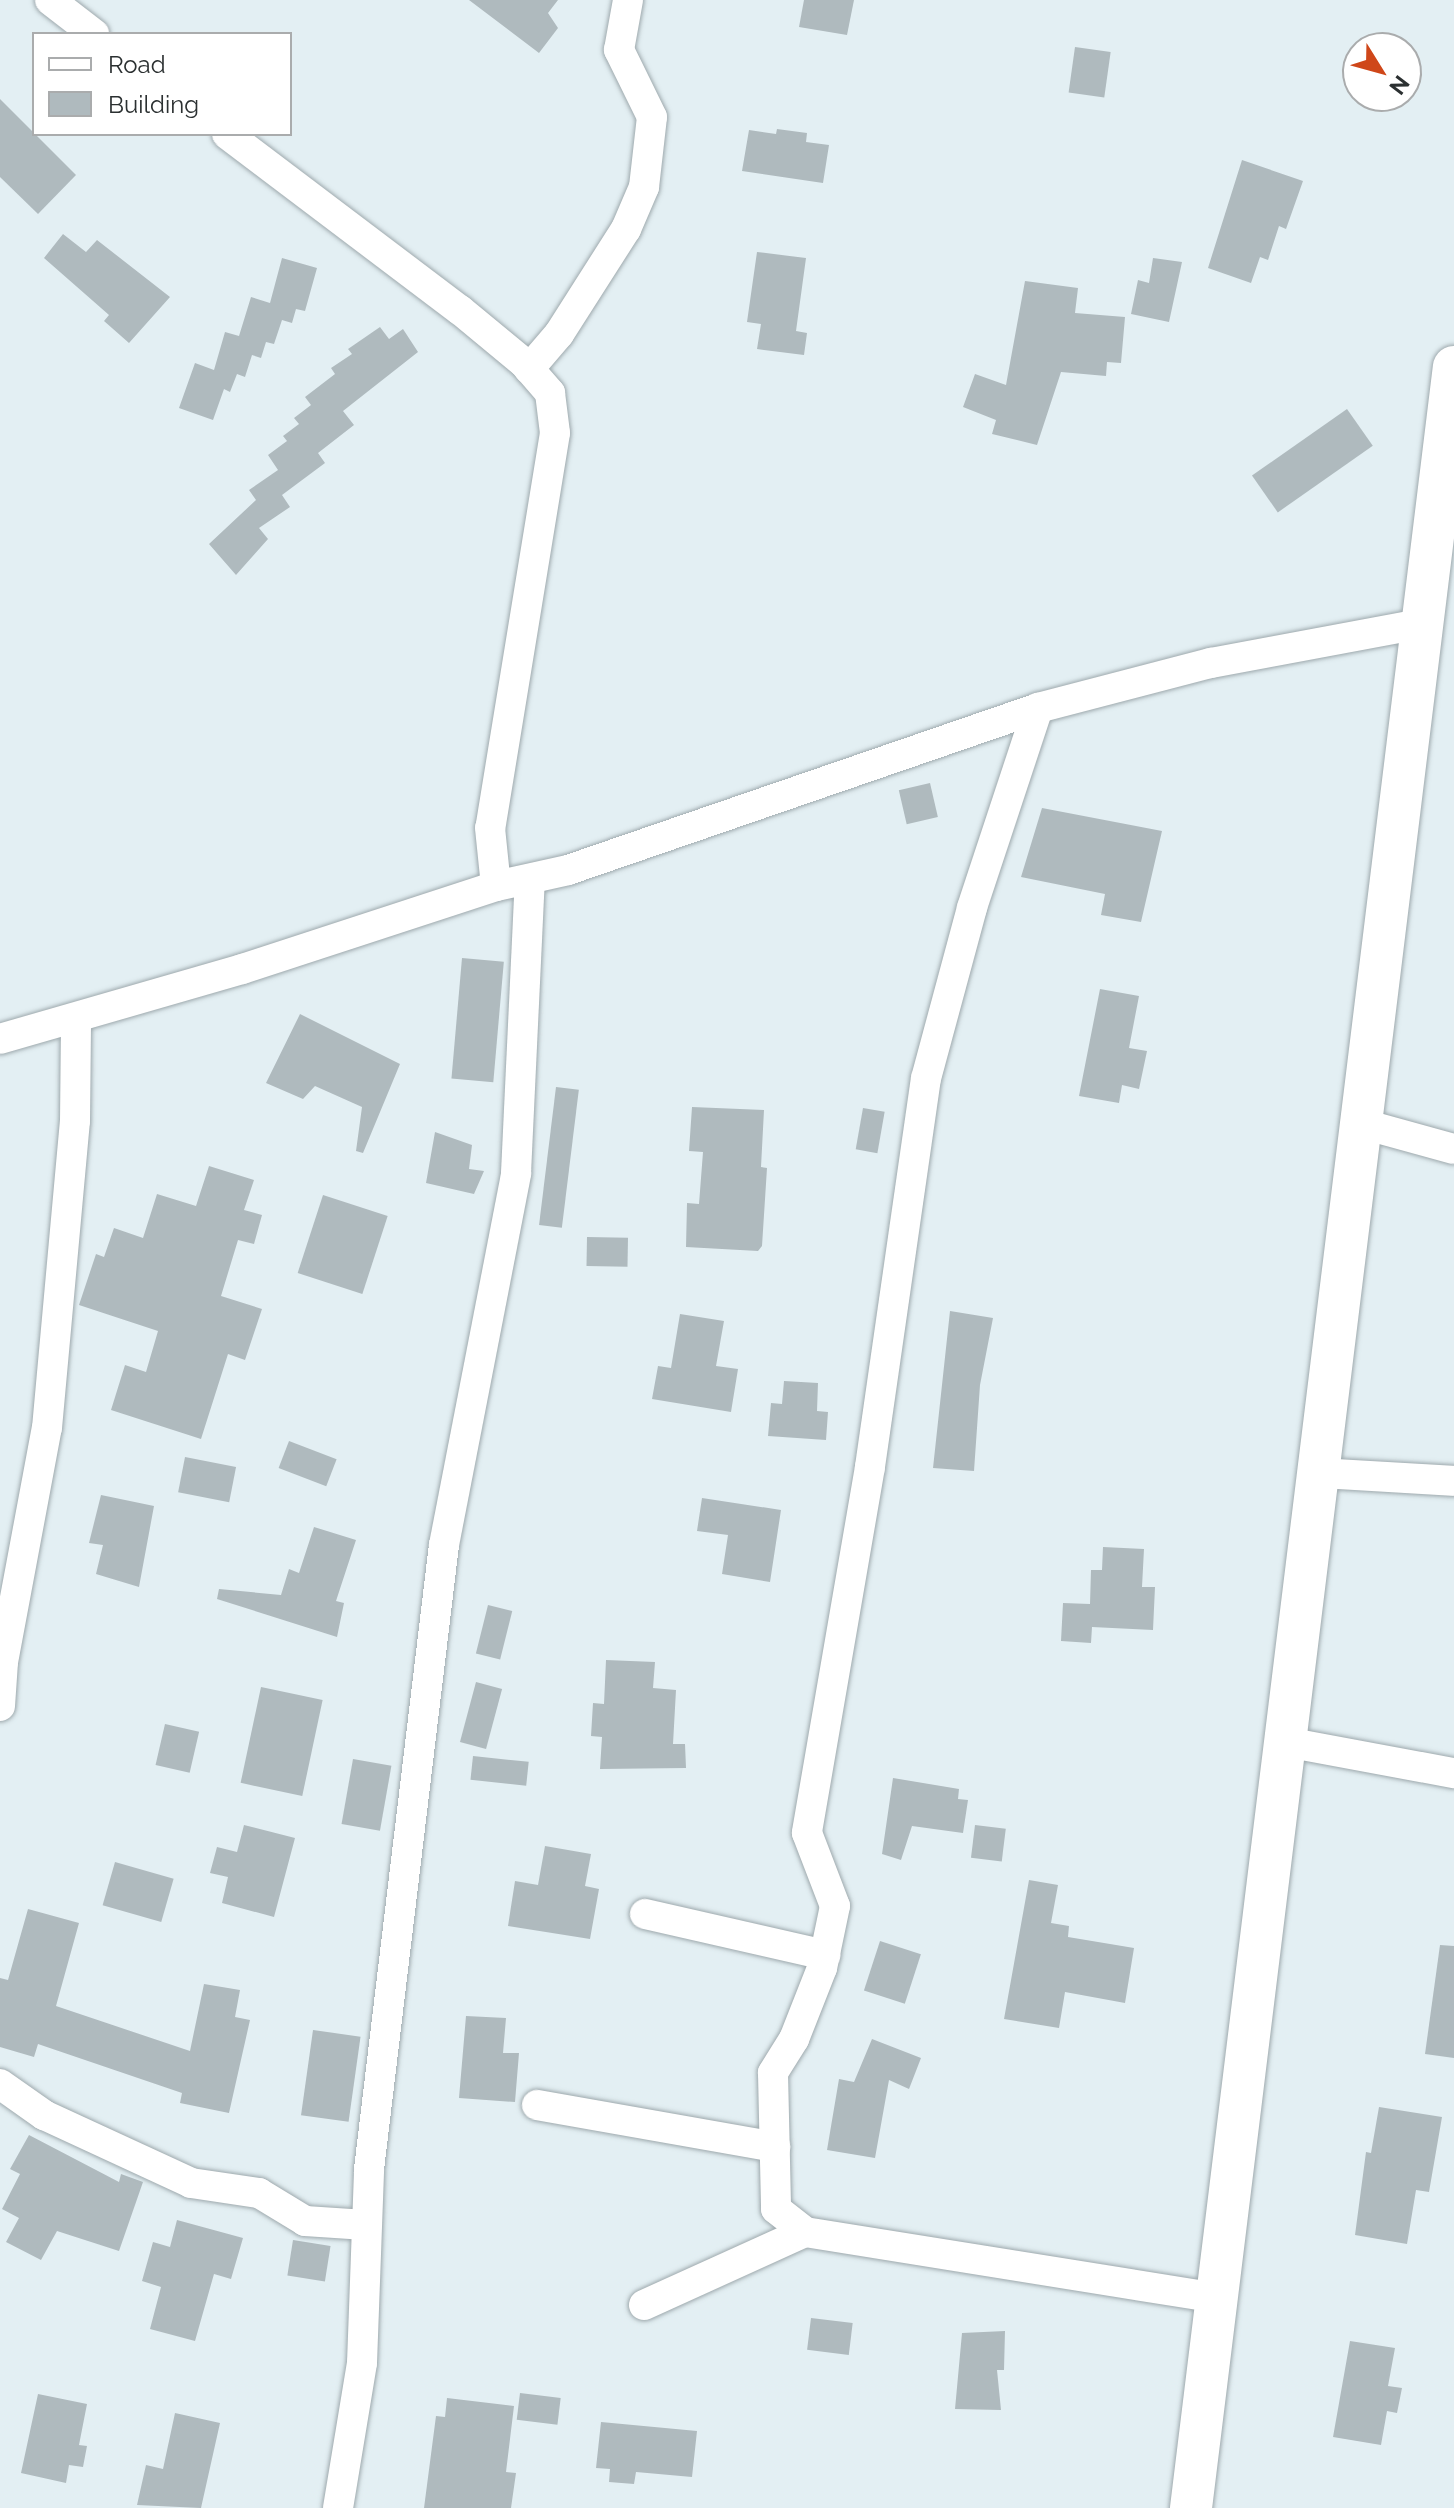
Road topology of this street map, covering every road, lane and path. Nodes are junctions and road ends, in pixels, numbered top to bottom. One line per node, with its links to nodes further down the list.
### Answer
1 (50, 0): 3 (street)
2 (628, 0): 6 (street)
3 (91, 32)
4 (230, 136): 6 (street)
5 (1454, 367): 7 (street)
6 (529, 369): 11 (street)
7 (1441, 560): 8 (street)
8 (1425, 623): 9 (street); 14 (street)
9 (1038, 708): 10 (street); 22 (street)
10 (530, 879): 11 (street); 26 (street)
11 (496, 886): 12 (street)
12 (76, 1018): 13 (street); 18 (street)
13 (0, 1039)
14 (1363, 1124): 15 (street); 16 (street)
15 (1454, 1149)
16 (1320, 1473): 17 (street); 19 (street)
17 (1454, 1481)
18 (0, 1706)
19 (1286, 1742): 20 (street); 28 (street)
20 (1454, 1773)
21 (645, 1914): 22 (street)
22 (825, 1955): 25 (street)
23 (0, 2084): 26 (street)
24 (537, 2105): 25 (street)
25 (775, 2147): 27 (street)
26 (366, 2225): 30 (street)
27 (805, 2232): 28 (street); 29 (street)
28 (1216, 2298): 31 (street)
29 (644, 2305)
30 (338, 2508)
31 (1191, 2508)

